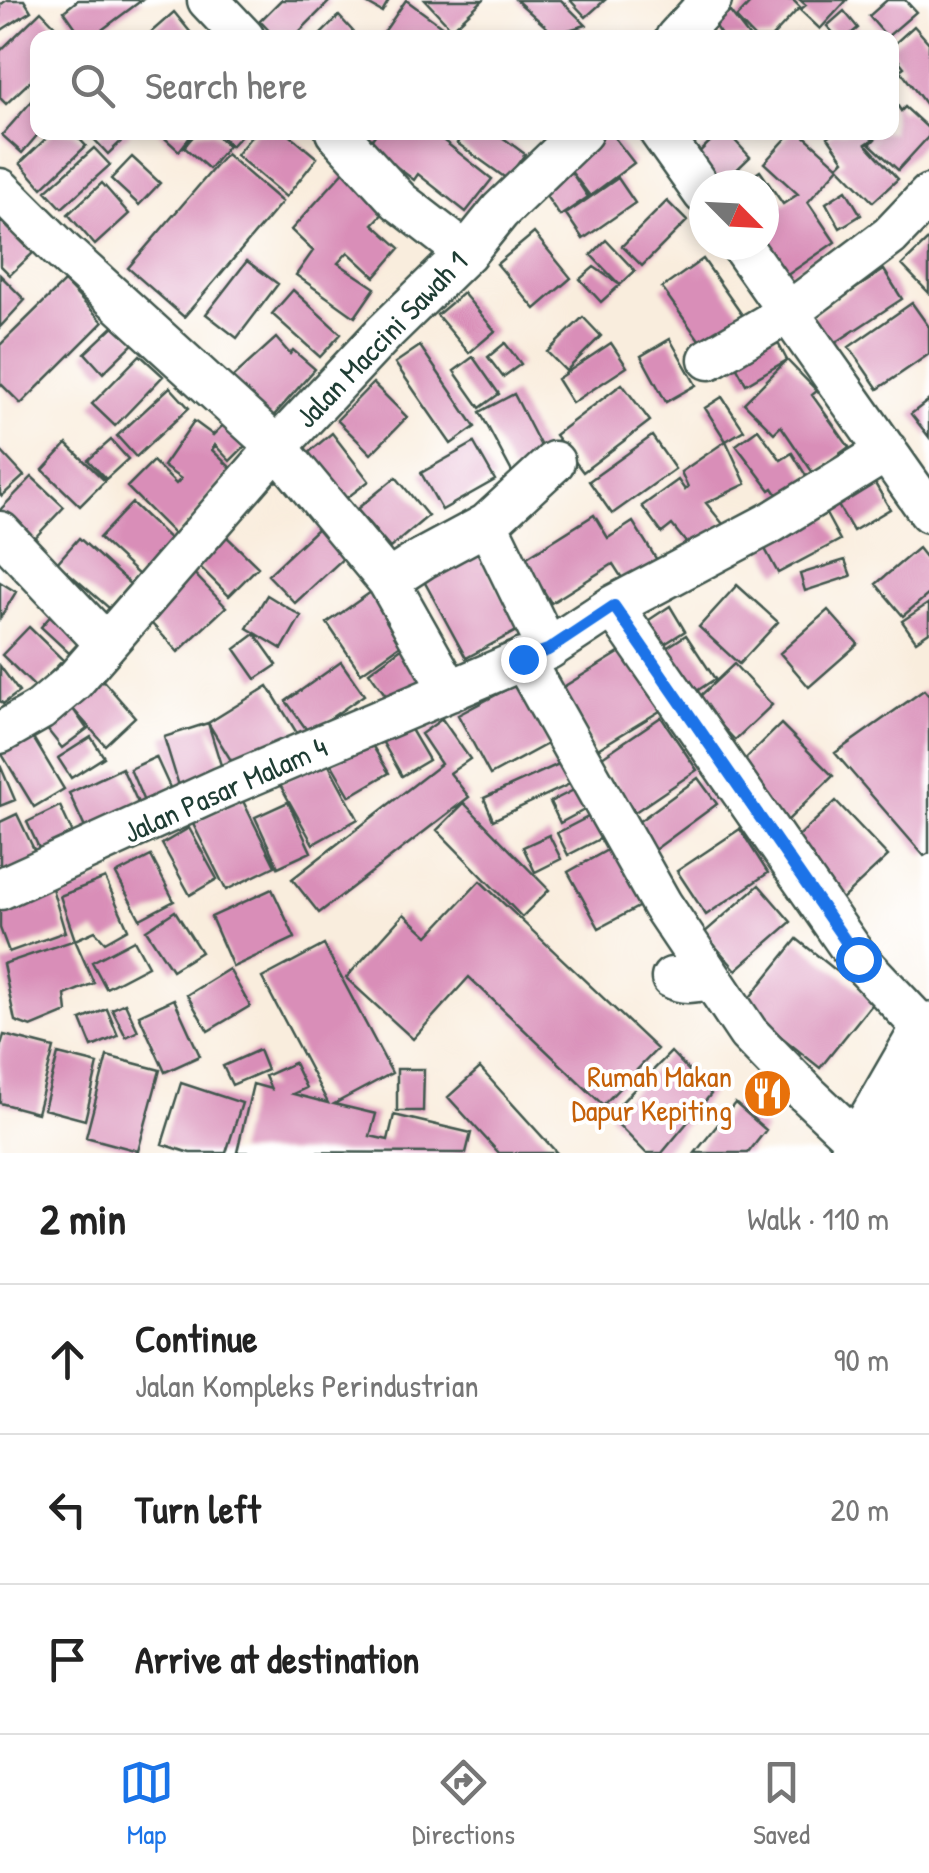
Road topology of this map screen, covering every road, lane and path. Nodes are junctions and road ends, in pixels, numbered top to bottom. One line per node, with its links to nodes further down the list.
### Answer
1 (208, 0): 3 (street)
2 (711, 0): 4 (street)
3 (236, 30)
4 (683, 30)
5 (343, 140): 11 (street)
6 (574, 140): 11 (street, Jalan Maccini Sawah 1)
7 (666, 140): 8 (street)
8 (689, 173)
9 (0, 190): 15 (street, Jalan Maccini Sawah 1)
10 (929, 195): 13 (street)
11 (466, 253): 15 (street, Jalan Maccini Sawah 1)
12 (752, 260): 13 (street)
13 (789, 312): 14 (street); 16 (street)
14 (709, 359)
15 (277, 447): 21 (street); 23 (street)
16 (887, 451): 18 (street); 22 (street, Jalan Pasar Malam 4)
17 (554, 462): 19 (street)
18 (929, 512)
19 (487, 524): 21 (street); 24 (street)
20 (0, 532): 23 (street)
21 (388, 581): 25 (street)
22 (614, 606): 24 (street, Jalan Pasar Malam 4); 28 (street)
23 (106, 644): 26 (street)
24 (536, 654): 25 (street, Jalan Pasar Malam 4); 29 (street)
25 (450, 691): 27 (street, Jalan Pasar Malam 4)
26 (0, 733)
27 (0, 889)
28 (928, 1031): 29 (highway)
29 (898, 1144)

